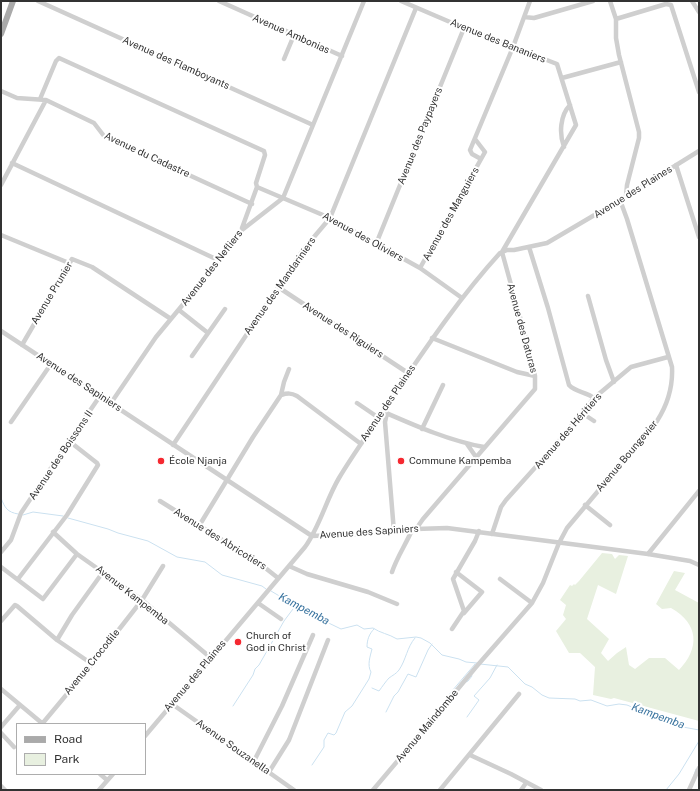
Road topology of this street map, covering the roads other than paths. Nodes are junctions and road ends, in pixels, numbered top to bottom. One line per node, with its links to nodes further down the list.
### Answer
1 (13, 1): 15 (main road)
2 (38, 1): 29 (street, Avenue des Flamboyants)
3 (219, 1): 16 (street, Avenue Ambonias)
4 (364, 1): 18 (street, Avenue des Nefliers)
5 (401, 1): 10 (street, Avenue des Bananiers)
6 (530, 1): 12 (street, Avenue des Manguiers)
7 (593, 1): 12 (street)
8 (610, 1): 13 (street)
9 (692, 1): 11 (street)
10 (416, 8): 14 (street, Avenue des Bananiers); 42 (street, Avenue des Mandariniers)
11 (699, 12)
12 (524, 16): 17 (street, Avenue des Manguiers)
13 (616, 19): 20 (street); 22 (street)
14 (464, 28): 17 (street, Avenue des Bananiers); 46 (street, Avenue des Paypayers)
15 (1, 34)
16 (294, 35): 18 (street, Avenue Ambonias); 19 (street)
17 (513, 47): 23 (street, Avenue des Bananiers); 30 (street, Avenue des Manguiers)
18 (342, 56): 29 (street, Avenue des Nefliers)
19 (284, 59)
20 (621, 62): 23 (street); 38 (street)
21 (699, 72): 22 (street)
22 (693, 75): 25 (street)
23 (562, 78): 28 (street, Avenue des Bananiers)
24 (1, 91): 26 (street, Avenue du Cadastre)
25 (699, 92)
26 (40, 99): 27 (street, Avenue du Cadastre); 37 (street)
27 (46, 100): 34 (street); 41 (street, Avenue du Cadastre)
28 (570, 105): 31 (street); 31 (street, Avenue des Bananiers)
29 (313, 125): 39 (street, Avenue des Nefliers)
30 (475, 139): 33 (street, Avenue des Manguiers); 33 (street, Avenue des Manguiers)
31 (564, 147): 48 (street, Avenue des Bananiers)
32 (699, 151): 35 (street, Avenue des Plaines)
33 (481, 159): 51 (street, Avenue des Manguiers)
34 (12, 163): 36 (street); 49 (street)
35 (676, 165): 38 (street, Avenue des Plaines); 45 (street)
36 (1, 185)
37 (257, 187): 39 (street, Avenue des Oliviers); 41 (street)
38 (626, 196): 40 (street, Avenue des Plaines)
39 (283, 198): 42 (street, Avenue des Oliviers); 43 (street, Avenue des Nefliers)
40 (620, 200): 47 (street, Avenue des Plaines); 63 (street, Avenue Boungevier)
41 (252, 204): 43 (street)
42 (330, 218): 46 (street, Avenue des Oliviers); 52 (street, Avenue des Mandariniers)
43 (242, 230): 49 (street, Avenue des Nefliers)
44 (1, 235): 50 (street)
45 (699, 237)
46 (376, 244): 51 (street, Avenue des Oliviers)
47 (529, 247): 48 (street, Avenue des Plaines); 72 (street)
48 (502, 252): 54 (street, Avenue des Plaines); 67 (street, Avenue des Daturas)
49 (218, 260): 56 (street, Avenue des Nefliers)
50 (69, 263): 57 (street, Avenue Prunier); 61 (street, Avenue Prunier)
51 (420, 268): 54 (street, Avenue des Oliviers)
52 (278, 287): 66 (street, Avenue des Riguiers); 84 (street, Avenue des Mandariniers)
53 (588, 296): 68 (street)
54 (462, 298): 60 (street, Avenue des Plaines)
55 (225, 308): 59 (street)
56 (179, 310): 57 (street, Avenue des Nefliers); 59 (street)
57 (171, 318): 73 (street, Avenue des Nefliers)
58 (1, 331): 61 (street, Avenue des Sapiniers)
59 (208, 333): 62 (street)
60 (432, 338): 66 (street, Avenue des Plaines); 67 (street)
61 (22, 345): 64 (street, Avenue des Sapiniers)
62 (192, 356)
63 (668, 357): 68 (street, Avenue des Héritiers); 90 (street, Avenue Boungevier)
64 (51, 364): 71 (street, Avenue des Sapiniers); 79 (street)
65 (289, 369): 70 (street)
66 (408, 373): 75 (street, Avenue des Plaines)
67 (535, 376): 85 (street, Avenue des Daturas)
68 (614, 382): 72 (street, Avenue des Héritiers)
69 (443, 384): 80 (street)
70 (281, 395): 82 (street); 87 (street)
71 (100, 396): 73 (street, Avenue des Sapiniers); 81 (street, Avenue des Boissons II)
72 (594, 398): 76 (street, Avenue des Héritiers)
73 (111, 403): 84 (street, Avenue des Sapiniers)
74 (357, 403): 77 (street)
75 (385, 413): 77 (street, Avenue des Plaines); 80 (street); 96 (street)
76 (582, 413): 78 (street); 97 (street, Avenue des Héritiers)
77 (379, 418): 82 (street, Avenue des Plaines)
78 (594, 421)
79 (11, 422)
80 (422, 429): 83 (street)
81 (69, 441): 95 (street); 100 (street, Avenue des Boissons II)
82 (361, 444): 98 (street, Avenue des Plaines)
83 (467, 444): 85 (street); 86 (street)
84 (174, 445): 87 (street, Avenue des Sapiniers)
85 (484, 447): 86 (street, Avenue des Daturas)
86 (476, 457): 93 (street, Avenue des Daturas)
87 (227, 480): 92 (street); 98 (street, Avenue des Sapiniers)
88 (699, 491): 102 (street)
89 (160, 501): 92 (street, Avenue des Abricotiers)
90 (585, 505): 91 (street); 99 (street, Avenue Boungevier)
91 (610, 525)
92 (200, 526): 110 (street, Avenue des Abricotiers)
93 (414, 529): 94 (street, Avenue des Sapiniers); 96 (street, Avenue des Sapiniers); 108 (street, Avenue des Daturas)
94 (479, 531): 97 (street, Avenue des Sapiniers); 109 (street)
95 (53, 532): 101 (street, Avenue Kampemba); 111 (street)
96 (394, 532): 98 (street, Avenue des Sapiniers)
97 (492, 534): 99 (street, Avenue des Sapiniers)
98 (312, 536): 105 (street, Avenue des Plaines)
99 (559, 543): 102 (street, Avenue des Sapiniers); 115 (street, Avenue Boungevier)
100 (1, 552)
101 (77, 554): 107 (street, Avenue Kampemba); 111 (street)
102 (648, 554): 103 (street, Avenue des Sapiniers)
103 (699, 564)
104 (163, 566): 113 (street, Avenue Crocodile)
105 (289, 566): 110 (street, Avenue des Plaines); 116 (street)
106 (1, 567): 111 (street)
107 (103, 572): 113 (street, Avenue Kampemba); 122 (street)
108 (392, 572)
109 (456, 572): 117 (street); 117 (street)
110 (278, 578): 114 (street, Avenue des Plaines)
111 (18, 579)
112 (500, 579): 115 (street)
113 (142, 600): 124 (street, Avenue Kampemba); 126 (street, Avenue Crocodile)
114 (258, 603): 118 (street); 124 (street, Avenue des Plaines)
115 (532, 603): 125 (street, Avenue Boungevier)
116 (397, 604)
117 (464, 613): 120 (street)
118 (281, 619)
119 (1, 621): 122 (street)
120 (452, 629)
121 (312, 635): 138 (street)
122 (57, 640): 126 (street)
123 (328, 640): 140 (street)
124 (211, 658): 129 (street, Avenue des Plaines)
125 (480, 662): 149 (street, Avenue Maindombe)
126 (92, 664): 132 (street, Avenue Crocodile)
127 (1, 689): 130 (street)
128 (519, 694): 137 (street)
129 (172, 704): 135 (street, Avenue des Plaines); 138 (street, Avenue Souzanella)
130 (20, 705): 131 (street); 133 (street)
131 (41, 723)
132 (43, 723)
133 (1, 728)
134 (1, 733): 136 (street)
135 (146, 735)
136 (14, 746)
137 (470, 754): 144 (street); 150 (street)
138 (254, 761): 140 (street, Avenue Souzanella)
139 (699, 768): 153 (street)
140 (269, 772): 148 (street, Avenue Souzanella)
141 (101, 775): 143 (street)
142 (112, 775): 143 (street)
143 (107, 780): 147 (street)
144 (526, 783): 151 (street); 152 (street)
145 (1, 786): 146 (street)
146 (5, 790)
147 (99, 790)
148 (294, 790)
149 (373, 790)
150 (440, 790)
151 (522, 790)
152 (541, 790)
153 (689, 790)

